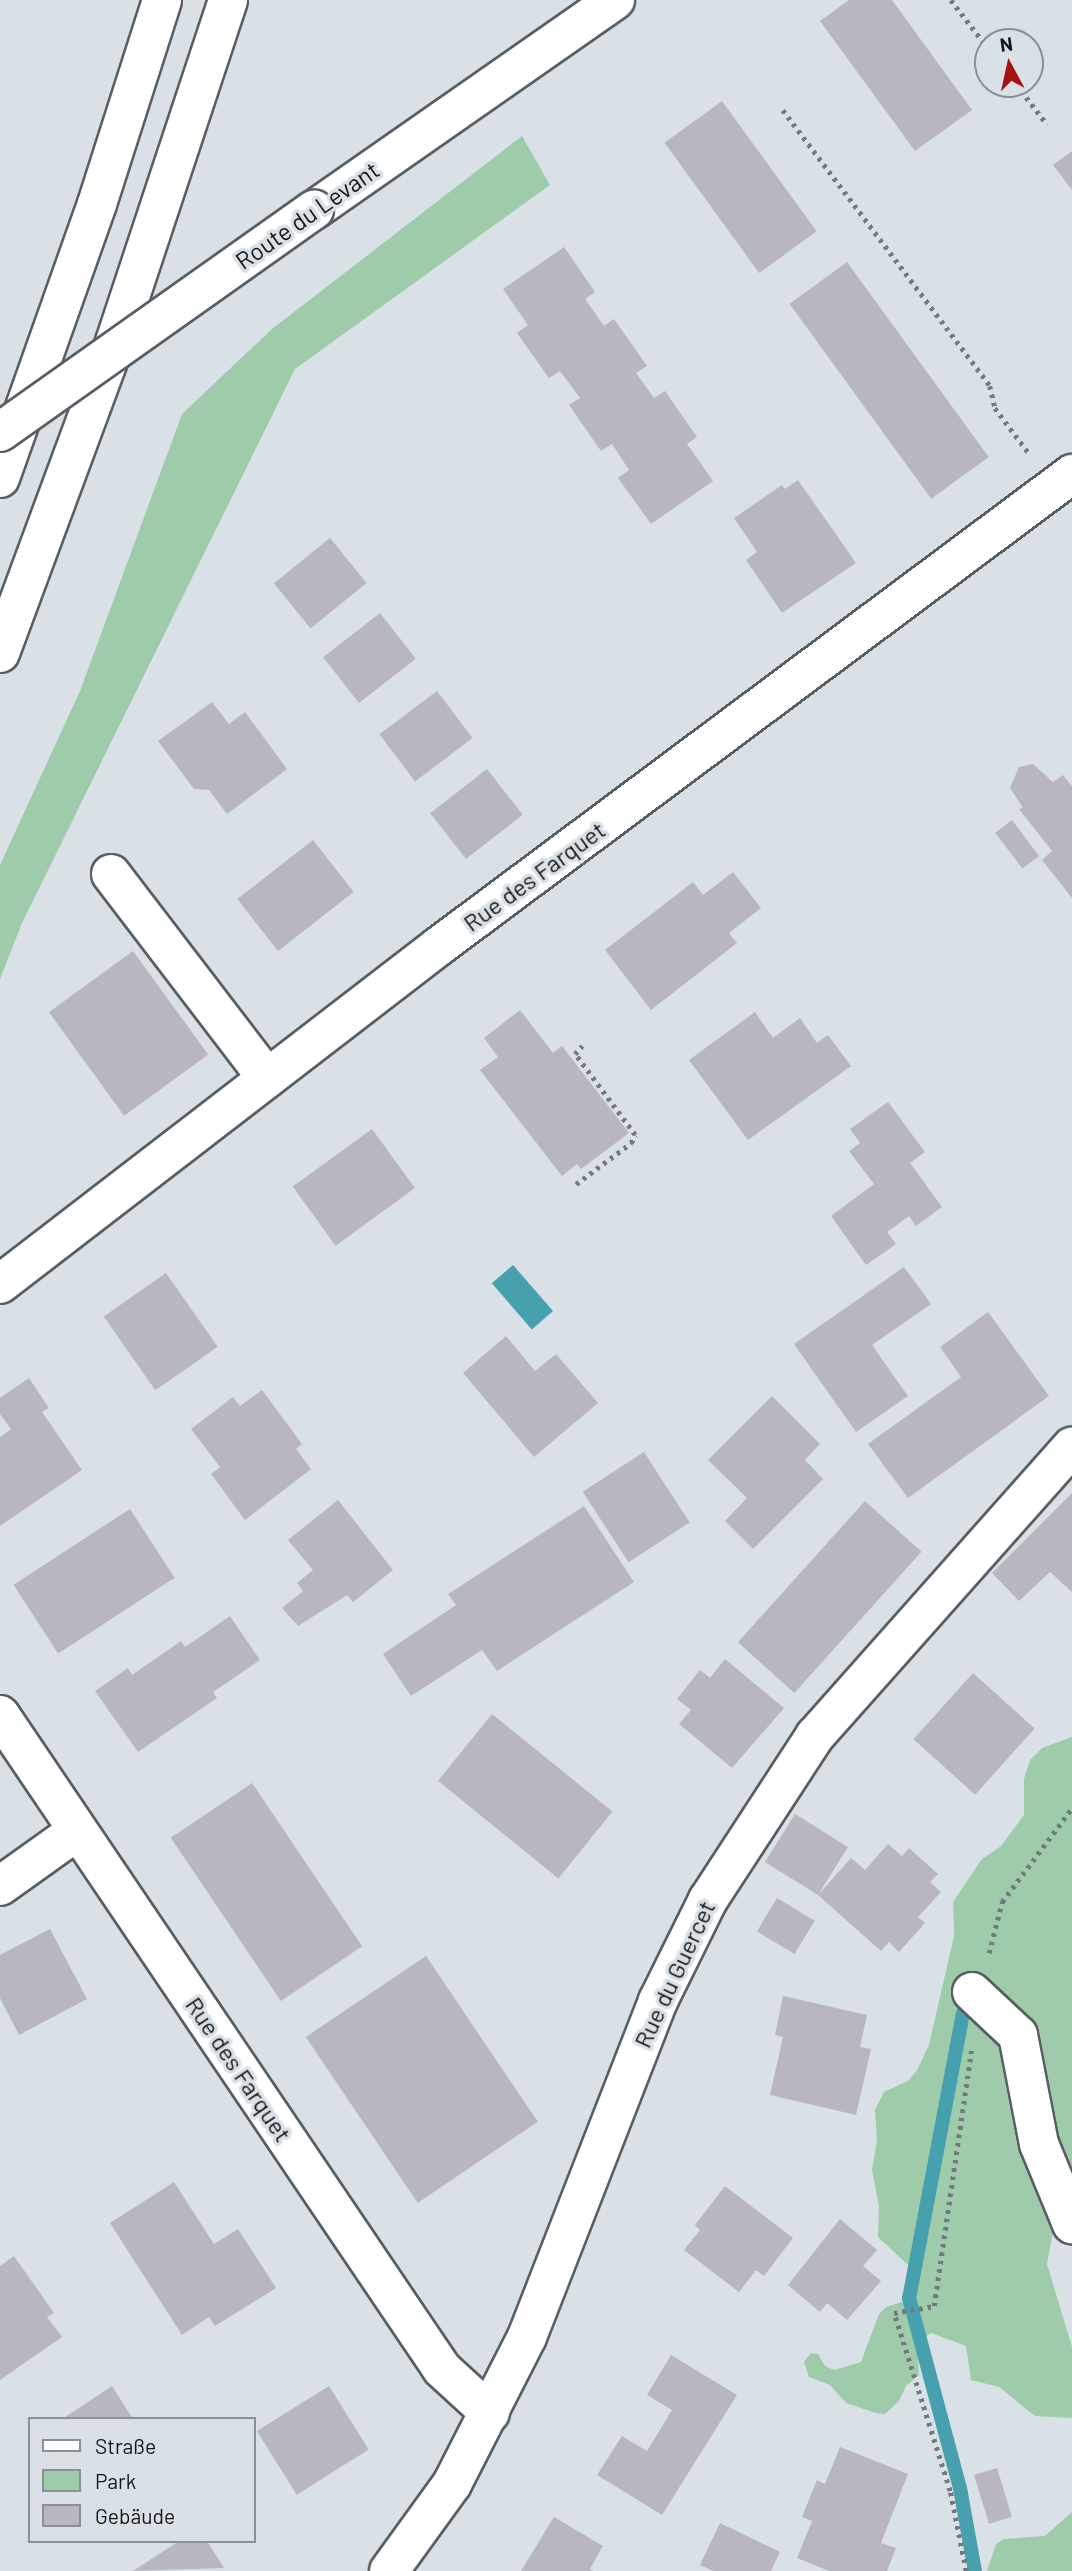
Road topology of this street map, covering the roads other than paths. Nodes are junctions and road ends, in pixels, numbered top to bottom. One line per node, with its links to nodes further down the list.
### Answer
1 (162, 0): 5 (main road)
2 (229, 0): 7 (main road)
3 (615, 0): 4 (main road, Route du Levant, bridge)
4 (0, 432)
5 (0, 478)
6 (1064, 481): 9 (main road, Rue des Farquet)
7 (0, 653)
8 (111, 874): 9 (main road)
9 (267, 1079): 10 (main road, Rue des Farquet)
10 (0, 1284)
11 (1072, 1447): 17 (main road, Rue du Guercet)
12 (0, 1715): 13 (main road, Rue des Farquet)
13 (77, 1831): 14 (main road); 17 (main road, Rue des Farquet)
14 (0, 1886)
15 (975, 1996): 16 (main road)
16 (1072, 2224)
17 (490, 2413): 18 (main road, Rue du Guercet)
18 (389, 2571)

